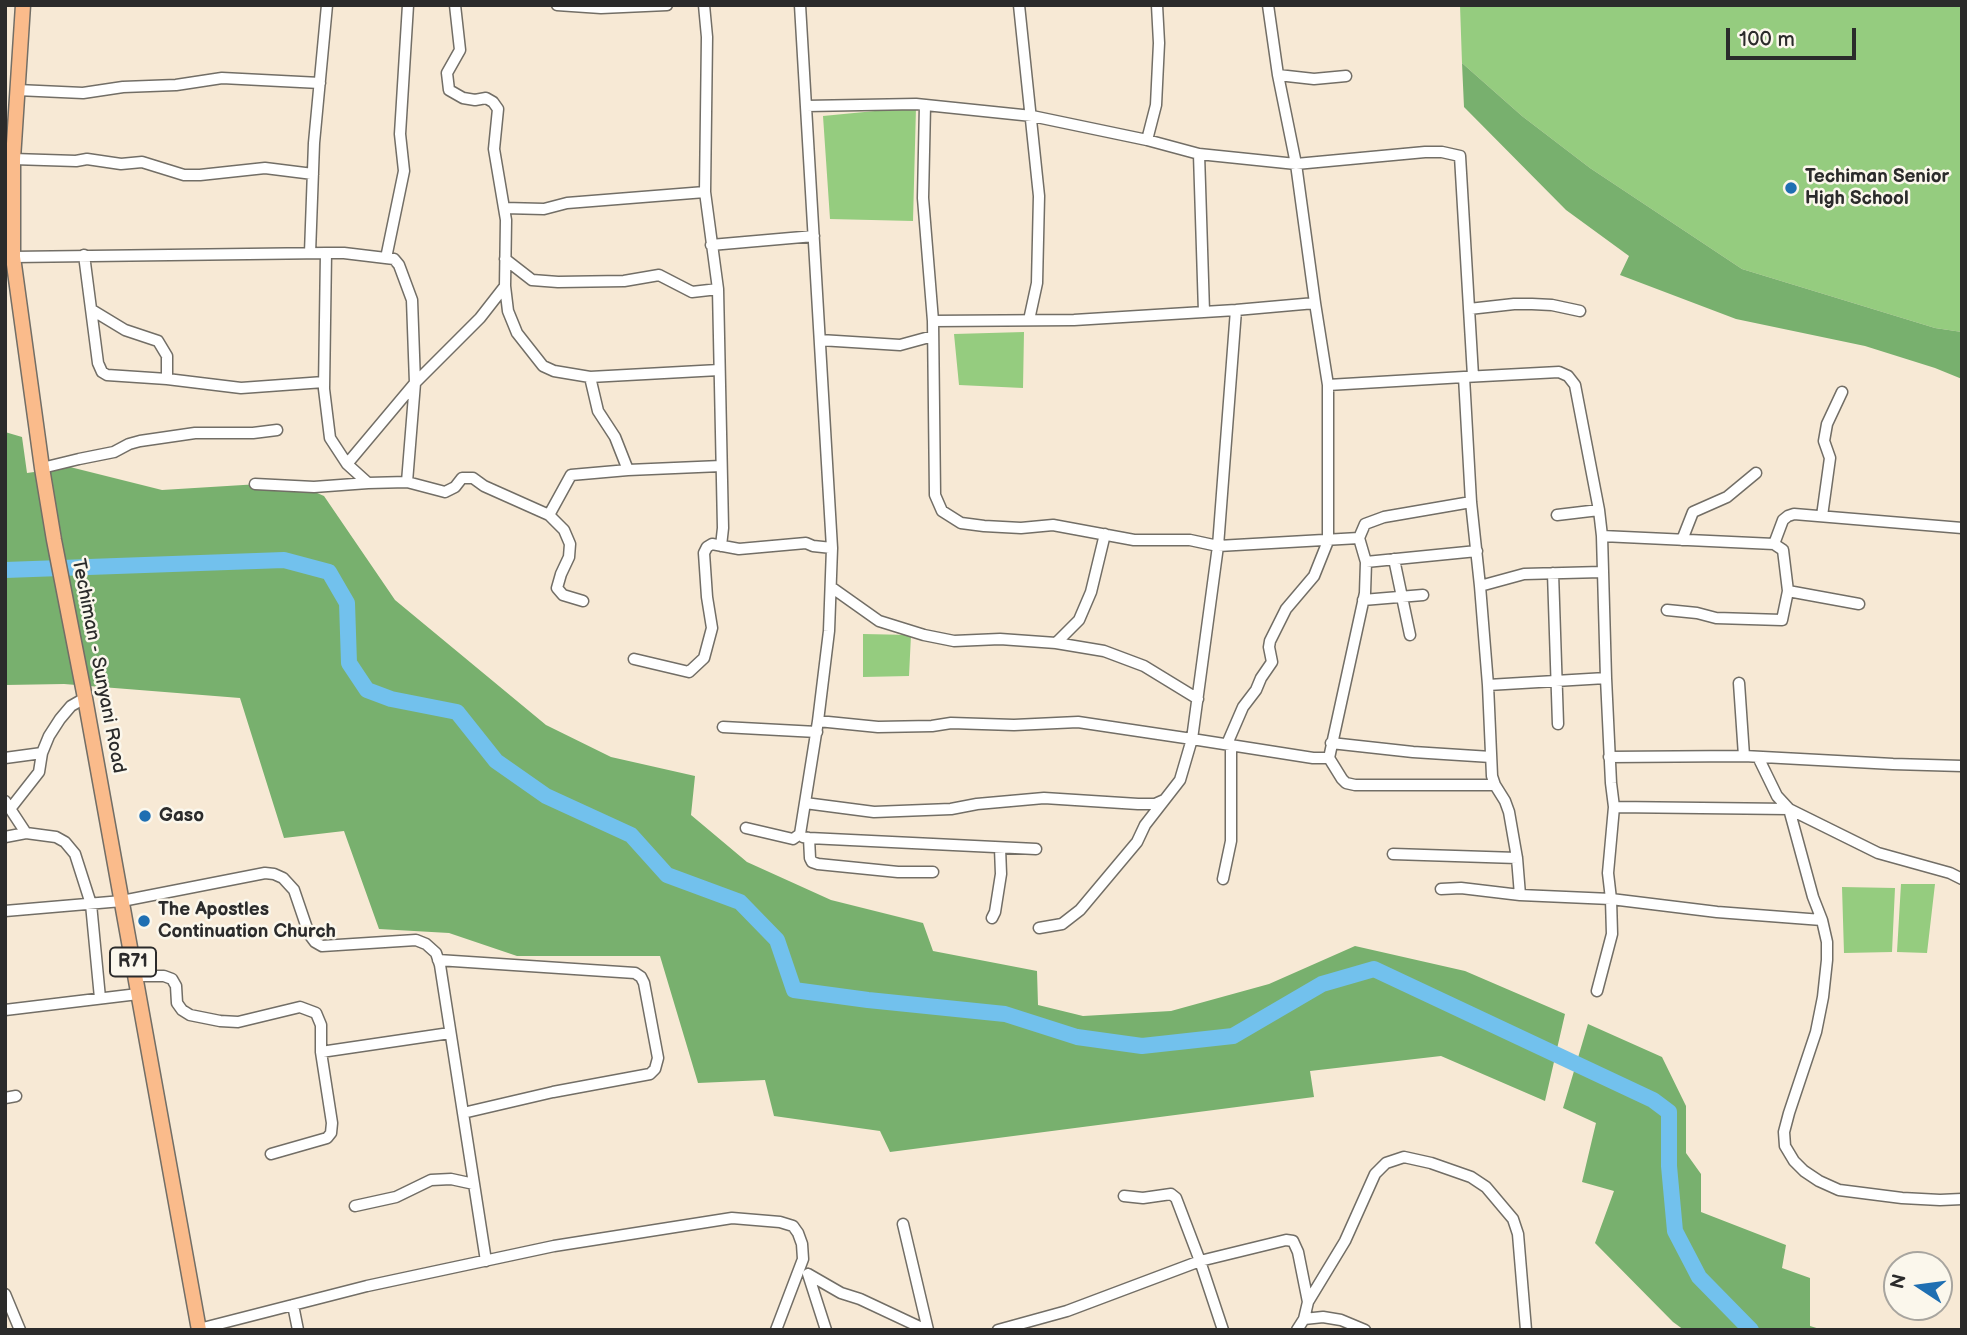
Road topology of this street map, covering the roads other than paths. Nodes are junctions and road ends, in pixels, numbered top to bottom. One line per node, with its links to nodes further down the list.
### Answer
1 (23, 5): 16 (main road, Techiman - Sunyani Road / R71)
2 (327, 5): 15 (street)
3 (408, 5): 35 (street)
4 (455, 5): 27 (street)
5 (557, 5): 12 (street)
6 (667, 5): 12 (street)
7 (704, 5): 26 (street)
8 (800, 5): 18 (street)
9 (1019, 5): 20 (street)
10 (1157, 5): 21 (street)
11 (1268, 5): 13 (street)
12 (601, 7)
13 (1278, 75): 14 (street); 24 (street)
14 (1346, 76)
15 (320, 83): 16 (street); 25 (street)
16 (17, 90): 19 (main road, Techiman - Sunyani Road / R71)
17 (925, 105): 18 (street); 20 (street); 48 (street)
18 (806, 106): 29 (street)
19 (10, 114): 23 (main road, Techiman - Sunyani Road / R71)
20 (1032, 116): 21 (street); 47 (street)
21 (1147, 141): 22 (street)
22 (1199, 154): 24 (street); 46 (street)
23 (13, 159): 25 (street); 28 (main road, Techiman - Sunyani Road / R71)
24 (1296, 164): 40 (street); 41 (street)
25 (313, 174): 31 (street)
26 (705, 192): 27 (street); 30 (street)
27 (504, 208): 36 (street)
28 (9, 232): 34 (main road, Techiman - Sunyani Road / R71)
29 (814, 236): 30 (street); 50 (street)
30 (711, 245): 38 (street)
31 (310, 253): 32 (street); 33 (street)
32 (327, 253): 35 (street); 55 (street)
33 (84, 256): 34 (street); 42 (street)
34 (13, 257): 62 (main road, Techiman - Sunyani Road / R71)
35 (386, 258): 56 (street)
36 (505, 259): 37 (street); 38 (street)
37 (505, 286): 39 (street); 44 (street)
38 (718, 289): 51 (street)
39 (490, 303): 44 (street); 56 (street)
40 (1315, 303): 43 (street); 57 (street)
41 (1469, 309): 45 (street); 53 (street)
42 (92, 310): 54 (street); 54 (street)
43 (1236, 310): 46 (street); 81 (street)
44 (508, 311): 52 (street)
45 (1580, 311)
46 (1204, 312): 47 (street)
47 (1029, 320): 48 (street)
48 (933, 321): 49 (street)
49 (933, 336): 50 (street); 74 (street)
50 (820, 340): 82 (street)
51 (719, 370): 52 (street); 61 (street)
52 (590, 377): 63 (street)
53 (1469, 377): 57 (street); 68 (street); 69 (street)
54 (167, 379): 55 (street)
55 (324, 382): 60 (street)
56 (415, 383): 60 (street); 65 (street)
57 (1328, 385): 78 (street)
58 (1842, 392): 72 (street)
59 (277, 430): 62 (street)
60 (347, 464): 66 (street)
61 (721, 466): 63 (street); 80 (street)
62 (42, 468): 104 (main road, Techiman - Sunyani Road / R71)
63 (628, 470): 70 (street)
64 (1756, 473): 77 (street)
65 (407, 482): 66 (street); 70 (street)
66 (368, 483): 67 (street)
67 (255, 484)
68 (1472, 502): 76 (street); 83 (street)
69 (1599, 510): 71 (street); 75 (street)
70 (549, 514): 94 (street)
71 (1557, 515)
72 (1822, 516): 73 (street); 79 (street)
73 (1962, 528)
74 (1105, 534): 81 (street); 98 (street)
75 (1602, 536): 77 (street); 86 (street)
76 (1359, 538): 78 (street); 85 (street)
77 (1682, 540): 79 (street)
78 (1328, 541): 81 (street); 111 (street)
79 (1774, 544): 90 (street)
80 (721, 546): 82 (street); 99 (street)
81 (1218, 546): 105 (street)
82 (832, 548): 89 (street)
83 (1477, 551): 84 (street); 88 (street)
84 (1394, 559): 85 (street); 92 (street)
85 (1366, 562): 93 (street)
86 (1602, 572): 87 (street); 100 (street)
87 (1553, 573): 88 (street); 101 (street)
88 (1480, 586): 103 (street)
89 (831, 587): 98 (street); 107 (street)
90 (1788, 591): 95 (street); 96 (street)
91 (1423, 595): 92 (street)
92 (1402, 597): 93 (street); 97 (street)
93 (1363, 600): 110 (street)
94 (583, 601)
95 (1859, 604)
96 (1667, 610)
97 (1410, 635)
98 (1056, 643): 105 (street)
99 (634, 659)
100 (1605, 678): 101 (street); 115 (street)
101 (1556, 681): 103 (street); 106 (street)
102 (1739, 683): 113 (street)
103 (1488, 685): 114 (street)
104 (85, 698): 112 (street); 140 (main road, Techiman - Sunyani Road / R71)
105 (1198, 699): 109 (street)
106 (1558, 723)
107 (817, 726): 108 (street); 109 (street); 122 (street)
108 (723, 727)
109 (1192, 740): 111 (street); 121 (street)
110 (1331, 743): 114 (street); 118 (street)
111 (1229, 744): 118 (street); 135 (street)
112 (42, 753): 117 (street); 123 (street)
113 (1744, 756): 115 (street); 116 (street)
114 (1491, 757): 120 (street)
115 (1609, 757): 124 (street)
116 (1758, 757): 119 (street); 125 (street)
117 (5, 758)
118 (1329, 758): 120 (street)
119 (1962, 766)
120 (1494, 785): 133 (street)
121 (1164, 800): 122 (street); 145 (street)
122 (805, 803): 128 (street)
123 (8, 805): 127 (street)
124 (1614, 807): 125 (street); 139 (street)
125 (1789, 810): 136 (street); 144 (street)
126 (746, 828): 128 (street)
127 (26, 833): 129 (street); 141 (street)
128 (804, 836): 130 (street); 134 (street)
129 (5, 837)
130 (1000, 848): 131 (street); 143 (street)
131 (1036, 849)
132 (1393, 854): 133 (street)
133 (1517, 858): 138 (street)
134 (933, 873)
135 (1223, 878)
136 (1962, 879)
137 (1441, 889): 138 (street)
138 (1520, 895): 139 (street)
139 (1611, 899): 144 (street); 148 (street)
140 (122, 901): 141 (street); 146 (street); 147 (main road, Techiman - Sunyani Road / R71)
141 (91, 904): 142 (street); 150 (street)
142 (5, 911)
143 (992, 918)
144 (1822, 920): 158 (street)
145 (1039, 928)
146 (438, 960): 152 (street); 154 (street)
147 (135, 976): 149 (main road, Techiman - Sunyani Road / R71); 153 (street)
148 (1597, 991)
149 (138, 993): 150 (street); 169 (main road, Techiman - Sunyani Road / R71)
150 (100, 998): 151 (street)
151 (5, 1010)
152 (450, 1033): 153 (street); 154 (street)
153 (321, 1052): 155 (street)
154 (463, 1112): 156 (street)
155 (271, 1154)
156 (474, 1184): 159 (street); 162 (street)
157 (1124, 1196): 163 (street)
158 (1962, 1199)
159 (355, 1206)
160 (903, 1224): 174 (street)
161 (803, 1258): 162 (street); 164 (street); 172 (street)
162 (486, 1261): 167 (street)
163 (1200, 1262): 166 (street); 175 (street); 176 (street)
164 (808, 1274): 173 (street); 174 (street)
165 (5, 1294): 170 (street)
166 (1308, 1302): 168 (street); 179 (street)
167 (293, 1305): 169 (street); 171 (street)
168 (1304, 1319): 177 (street); 178 (street)
169 (199, 1329)
170 (20, 1330)
171 (298, 1330)
172 (776, 1330)
173 (826, 1330)
174 (927, 1330)
175 (998, 1330)
176 (1223, 1330)
177 (1297, 1330)
178 (1365, 1330)
179 (1526, 1330)

